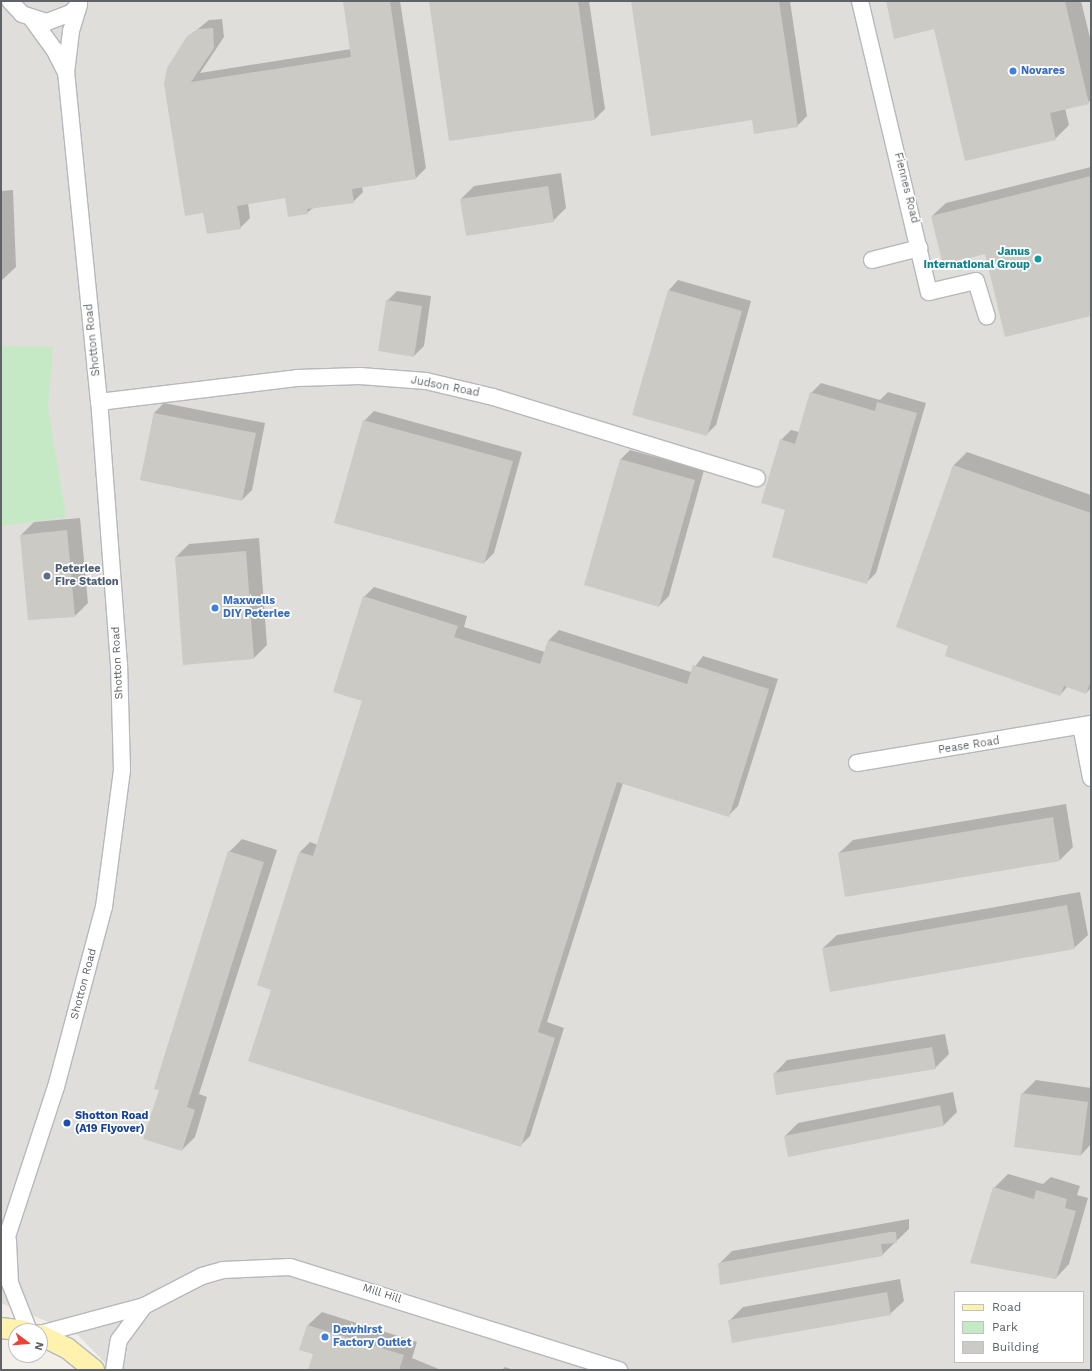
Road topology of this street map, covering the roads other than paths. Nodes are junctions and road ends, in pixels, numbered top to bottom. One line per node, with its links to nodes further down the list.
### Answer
1 (10, 1): 5 (street, Shotton Road)
2 (860, 1): 7 (street, Fiennes Road)
3 (80, 3): 5 (street); 6 (street, Shotton Road)
4 (1, 11): 5 (street)
5 (27, 17): 6 (street, Shotton Road)
6 (66, 73): 10 (street, Shotton Road)
7 (920, 248): 8 (street); 9 (street, Fiennes Road)
8 (872, 260)
9 (987, 316)
10 (99, 402): 11 (street, Judson Road); 15 (street, Shotton Road)
11 (757, 478)
12 (1086, 725): 13 (street, Pease Road); 14 (street, Pease Road)
13 (856, 763)
14 (1091, 778)
15 (5, 1248): 17 (street, Shotton Road)
16 (144, 1306): 18 (street, Mill Hill); 21 (street, Mill Hill); 22 (street, Mill Hill)
17 (26, 1323)
18 (48, 1333)
19 (48, 1339): 20 (main road)
20 (94, 1370)
21 (114, 1370)
22 (619, 1370)

